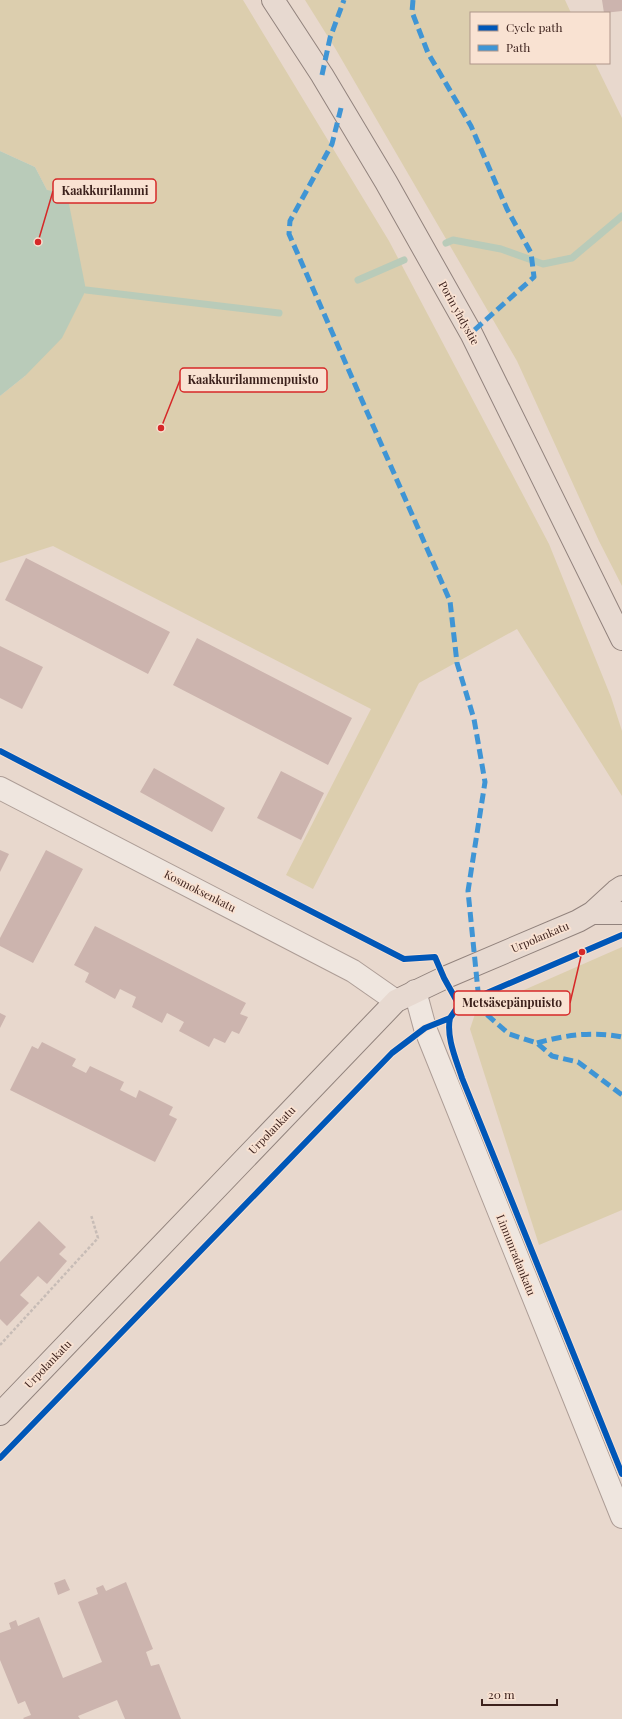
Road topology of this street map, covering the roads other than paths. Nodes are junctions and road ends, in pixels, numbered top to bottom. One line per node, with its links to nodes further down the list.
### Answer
1 (273, 0): 2 (main road, Porin yhdystie)
2 (622, 639)
3 (0, 788): 7 (street, Kosmoksenkatu)
4 (622, 887): 5 (main road, Urpolankatu)
5 (592, 913): 6 (main road, Urpolankatu); 7 (main road, Urpolankatu)
6 (622, 913)
7 (405, 996): 8 (main road, Urpolankatu); 9 (street, Linnunradankatu)
8 (0, 1414)
9 (622, 1517)

